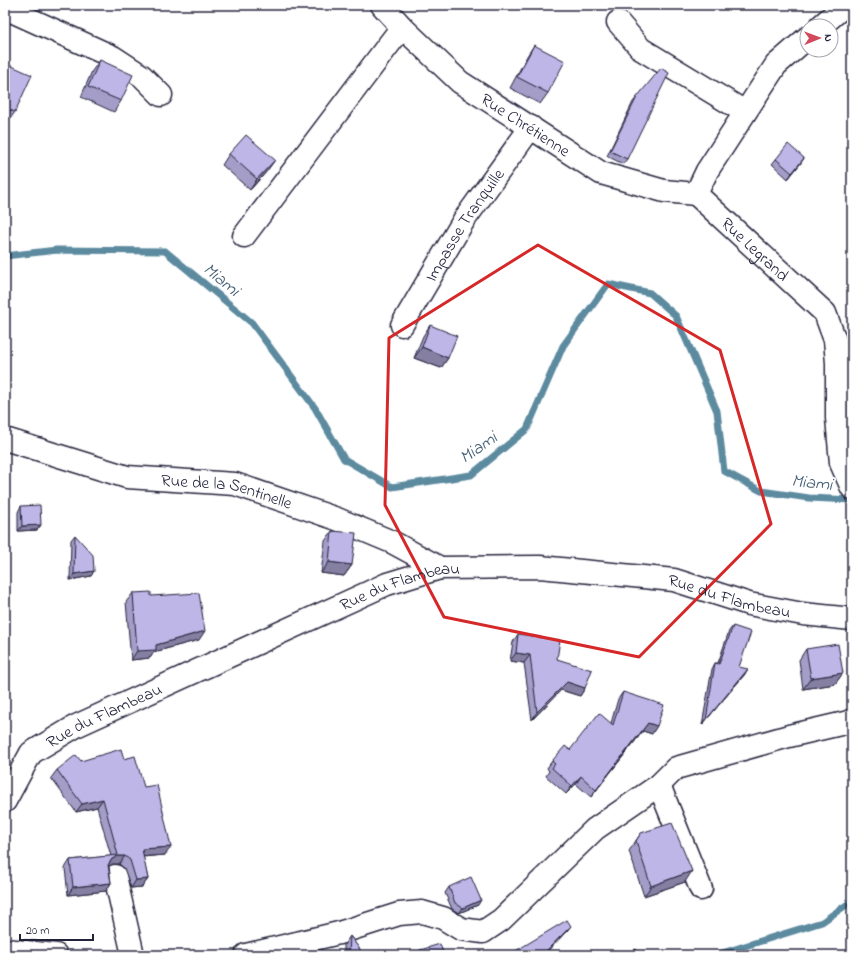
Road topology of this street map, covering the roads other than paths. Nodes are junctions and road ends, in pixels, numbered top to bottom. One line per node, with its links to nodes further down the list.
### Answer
1 (382, 5): 6 (street, Rue Chrétienne)
2 (845, 5): 4 (street)
3 (5, 8): 8 (street)
4 (830, 18)
5 (618, 22): 9 (street)
6 (402, 27): 10 (street, Rue Chrétienne); 12 (street)
7 (799, 45): 9 (street)
8 (161, 95)
9 (745, 112): 11 (street)
10 (531, 128): 11 (street, Rue Chrétienne); 13 (street, Impasse Tranquille)
11 (696, 194): 15 (street, Rue Legrand)
12 (244, 236)
13 (402, 325)
14 (5, 439): 16 (street, Rue de la Sentinelle)
15 (852, 488)
16 (440, 568): 17 (street, Rue du Flambeau); 20 (street, Rue du Flambeau)
17 (852, 618)
18 (852, 720): 19 (street)
19 (659, 785): 22 (street); 26 (street)
20 (5, 801)
21 (115, 876): 25 (street)
22 (700, 889)
23 (5, 950): 24 (street)
24 (56, 955)
25 (133, 955)
26 (246, 955)

